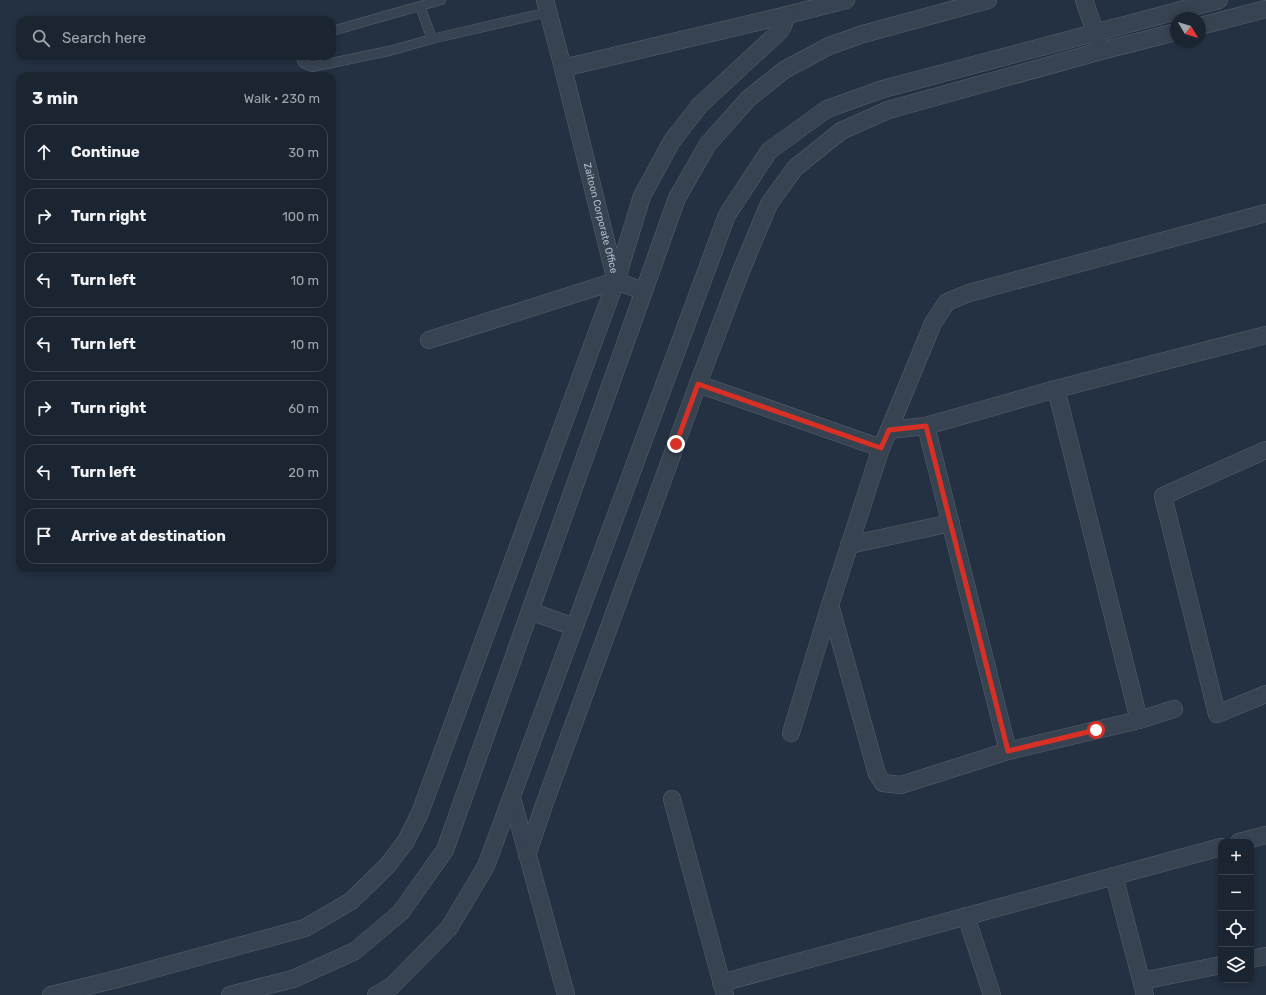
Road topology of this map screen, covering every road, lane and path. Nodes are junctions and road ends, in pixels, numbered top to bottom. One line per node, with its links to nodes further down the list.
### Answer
1 (441, 0): 6 (lane)
2 (846, 0): 9 (street)
3 (988, 0): 20 (street)
4 (1084, 0): 12 (street)
5 (1219, 0): 12 (street)
6 (420, 6): 11 (lane); 14 (lane)
7 (546, 6): 14 (lane, Zaitoon Corporate Office); 17 (street, Zaitoon Corporate Office)
8 (1266, 10): 10 (street)
9 (787, 15): 17 (street); 19 (street)
10 (1206, 25)
11 (336, 29)
12 (1095, 32): 15 (street); 33 (street)
13 (1170, 34): 15 (street)
14 (432, 39): 16 (lane, Zaitoon Corporate Office)
15 (1101, 51): 23 (street)
16 (302, 60)
17 (563, 68): 19 (street, Zaitoon Corporate Office)
18 (1266, 213): 26 (street)
19 (616, 281): 20 (street); 22 (street, Zaitoon Corporate Office); 52 (street)
20 (643, 291): 32 (street)
21 (1266, 335): 24 (street)
22 (429, 340)
23 (698, 384): 27 (street); 44 (street)
24 (1056, 389): 25 (street); 36 (street)
25 (926, 426): 26 (street); 29 (street)
26 (889, 430): 27 (street)
27 (881, 448): 30 (street)
28 (1266, 450): 34 (street)
29 (951, 523): 30 (street); 38 (street)
30 (849, 545): 31 (street)
31 (830, 605): 37 (street); 38 (street)
32 (530, 611): 33 (street); 53 (street)
33 (574, 627): 39 (street)
34 (1266, 694)
35 (1174, 709): 36 (street)
36 (1139, 720): 38 (street)
37 (791, 733)
38 (1008, 751)
39 (512, 798): 44 (street); 54 (street)
40 (672, 798): 51 (street)
41 (1266, 835): 42 (street)
42 (1251, 839)
43 (1218, 848): 45 (street)
44 (527, 855): 55 (street)
45 (1114, 876): 46 (street); 50 (street)
46 (966, 916): 51 (street); 56 (street)
47 (1266, 956): 48 (street)
48 (1254, 958)
49 (1218, 966): 50 (street)
50 (1143, 988)
51 (723, 989)
52 (51, 995)
53 (230, 995)
54 (376, 995)
55 (566, 995)
56 (992, 995)

